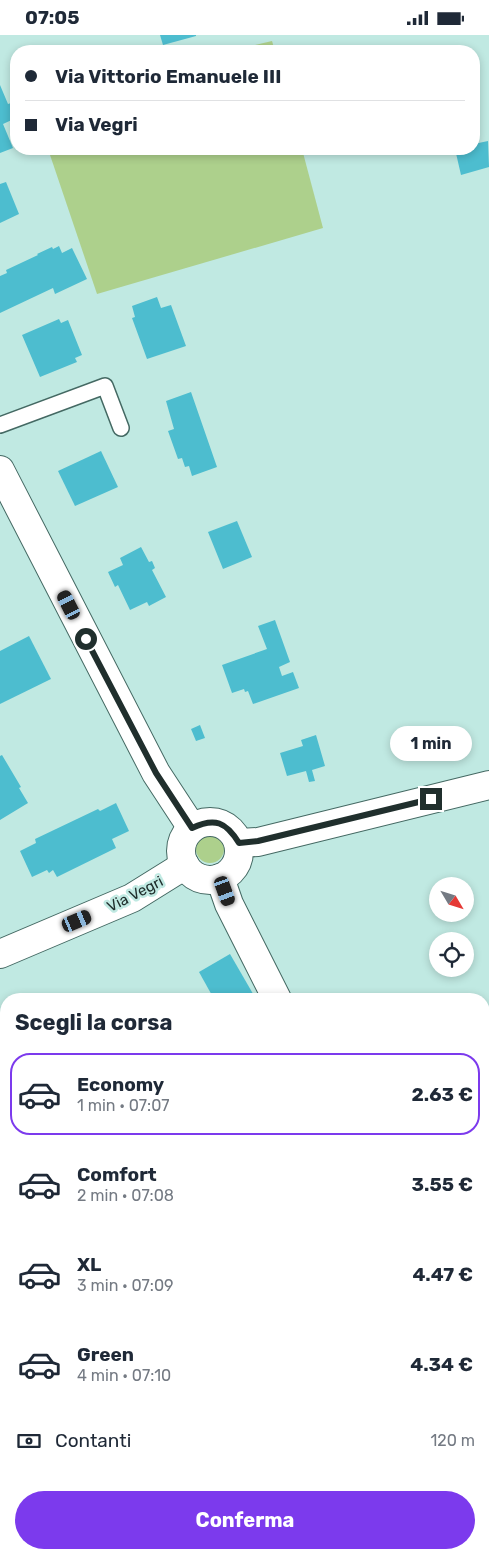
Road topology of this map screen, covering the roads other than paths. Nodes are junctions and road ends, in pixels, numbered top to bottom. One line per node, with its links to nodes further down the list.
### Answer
1 (0, 425): 2 (lane)
2 (121, 428)
3 (0, 470): 5 (street)
4 (489, 785): 6 (street)
5 (192, 828): 6 (street); 7 (street)
6 (239, 843): 8 (street)
7 (185, 865): 8 (street); 9 (street, Via Vegri)
8 (220, 878): 10 (street)
9 (0, 954)
10 (274, 993)

